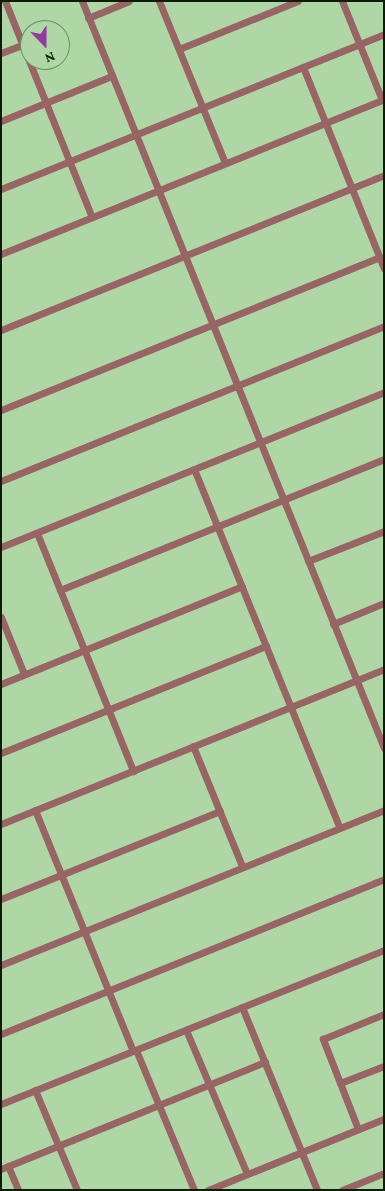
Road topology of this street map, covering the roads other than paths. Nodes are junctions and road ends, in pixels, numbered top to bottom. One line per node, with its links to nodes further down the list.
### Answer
1 (5, 1): 9 (street)
2 (82, 1): 7 (street)
3 (129, 1): 7 (street)
4 (159, 1): 12 (street)
5 (298, 1): 12 (street)
6 (342, 1): 10 (street)
7 (88, 18): 16 (street)
8 (384, 34): 10 (street)
9 (20, 39)
10 (360, 44): 14 (street); 17 (street)
11 (20, 45): 13 (street)
12 (179, 50): 19 (street)
13 (1, 53)
14 (302, 67): 19 (street); 21 (street)
15 (33, 70): 18 (street)
16 (112, 76): 18 (street); 22 (street)
17 (383, 99): 21 (street)
18 (46, 103): 20 (street); 23 (street)
19 (202, 108): 22 (street); 24 (street)
20 (1, 121)
21 (325, 123): 24 (street); 26 (street)
22 (136, 135): 23 (street); 28 (street)
23 (70, 161): 27 (street); 29 (street)
24 (225, 163): 28 (street)
25 (384, 175): 26 (street)
26 (351, 188): 31 (street); 32 (street)
27 (1, 189)
28 (158, 190): 29 (street); 31 (street)
29 (92, 217): 30 (street)
30 (1, 254)
31 (184, 256): 34 (street); 36 (street)
32 (379, 257): 33 (street); 34 (street)
33 (384, 268)
34 (212, 324): 37 (street); 39 (street)
35 (384, 326): 37 (street)
36 (1, 330)
37 (237, 386): 40 (street); 43 (street)
38 (384, 392): 40 (street)
39 (1, 410)
40 (260, 442): 42 (street); 44 (street)
41 (384, 459): 44 (street)
42 (194, 469): 45 (street); 47 (street)
43 (1, 481)
44 (283, 500): 45 (street); 49 (street)
45 (217, 527): 50 (street); 51 (street)
46 (384, 530): 49 (street)
47 (37, 533): 48 (street); 51 (street)
48 (1, 547)
49 (308, 561): 54 (street)
50 (242, 586): 55 (street); 56 (street)
51 (60, 590): 56 (street)
52 (384, 603): 54 (street)
53 (1, 617): 58 (street)
54 (334, 624): 59 (street)
55 (266, 646): 61 (street); 62 (street)
56 (84, 650): 58 (street); 62 (street)
57 (384, 669): 59 (street)
58 (24, 674): 60 (street)
59 (356, 680): 61 (street); 63 (street)
60 (1, 684)
61 (290, 707): 64 (street); 71 (street)
62 (108, 710): 65 (street); 66 (street)
63 (383, 743)
64 (194, 746): 66 (street); 69 (street)
65 (1, 753)
66 (133, 771): 67 (street)
67 (35, 810): 70 (street); 73 (street)
68 (384, 810): 71 (street)
69 (220, 811): 72 (street); 73 (street)
70 (1, 824)
71 (339, 826): 72 (street)
72 (242, 866): 76 (street)
73 (61, 875): 75 (street); 76 (street)
74 (384, 879): 79 (street)
75 (1, 899)
76 (84, 932): 78 (street); 79 (street)
77 (384, 950): 80 (street)
78 (1, 966)
79 (108, 990): 83 (street); 84 (street)
80 (242, 1007): 82 (street); 85 (street)
81 (384, 1014): 87 (street)
82 (186, 1030): 84 (street); 88 (street)
83 (1, 1034)
84 (134, 1050): 89 (street); 91 (street)
85 (265, 1062): 88 (street); 95 (street)
86 (384, 1066): 87 (street)
87 (340, 1083): 93 (street)
88 (209, 1085): 91 (street); 98 (street)
89 (35, 1090): 90 (street); 94 (street)
90 (1, 1104)
91 (160, 1105): 94 (street); 101 (street)
92 (384, 1119): 93 (street)
93 (358, 1130): 95 (street)
94 (59, 1146): 96 (street); 100 (street)
95 (302, 1152): 98 (street); 103 (street)
96 (5, 1168): 99 (street)
97 (384, 1173): 104 (street)
98 (246, 1174): 102 (street)
99 (18, 1190)
100 (77, 1190)
101 (194, 1190)
102 (208, 1190)
103 (317, 1190)
104 (342, 1190)

